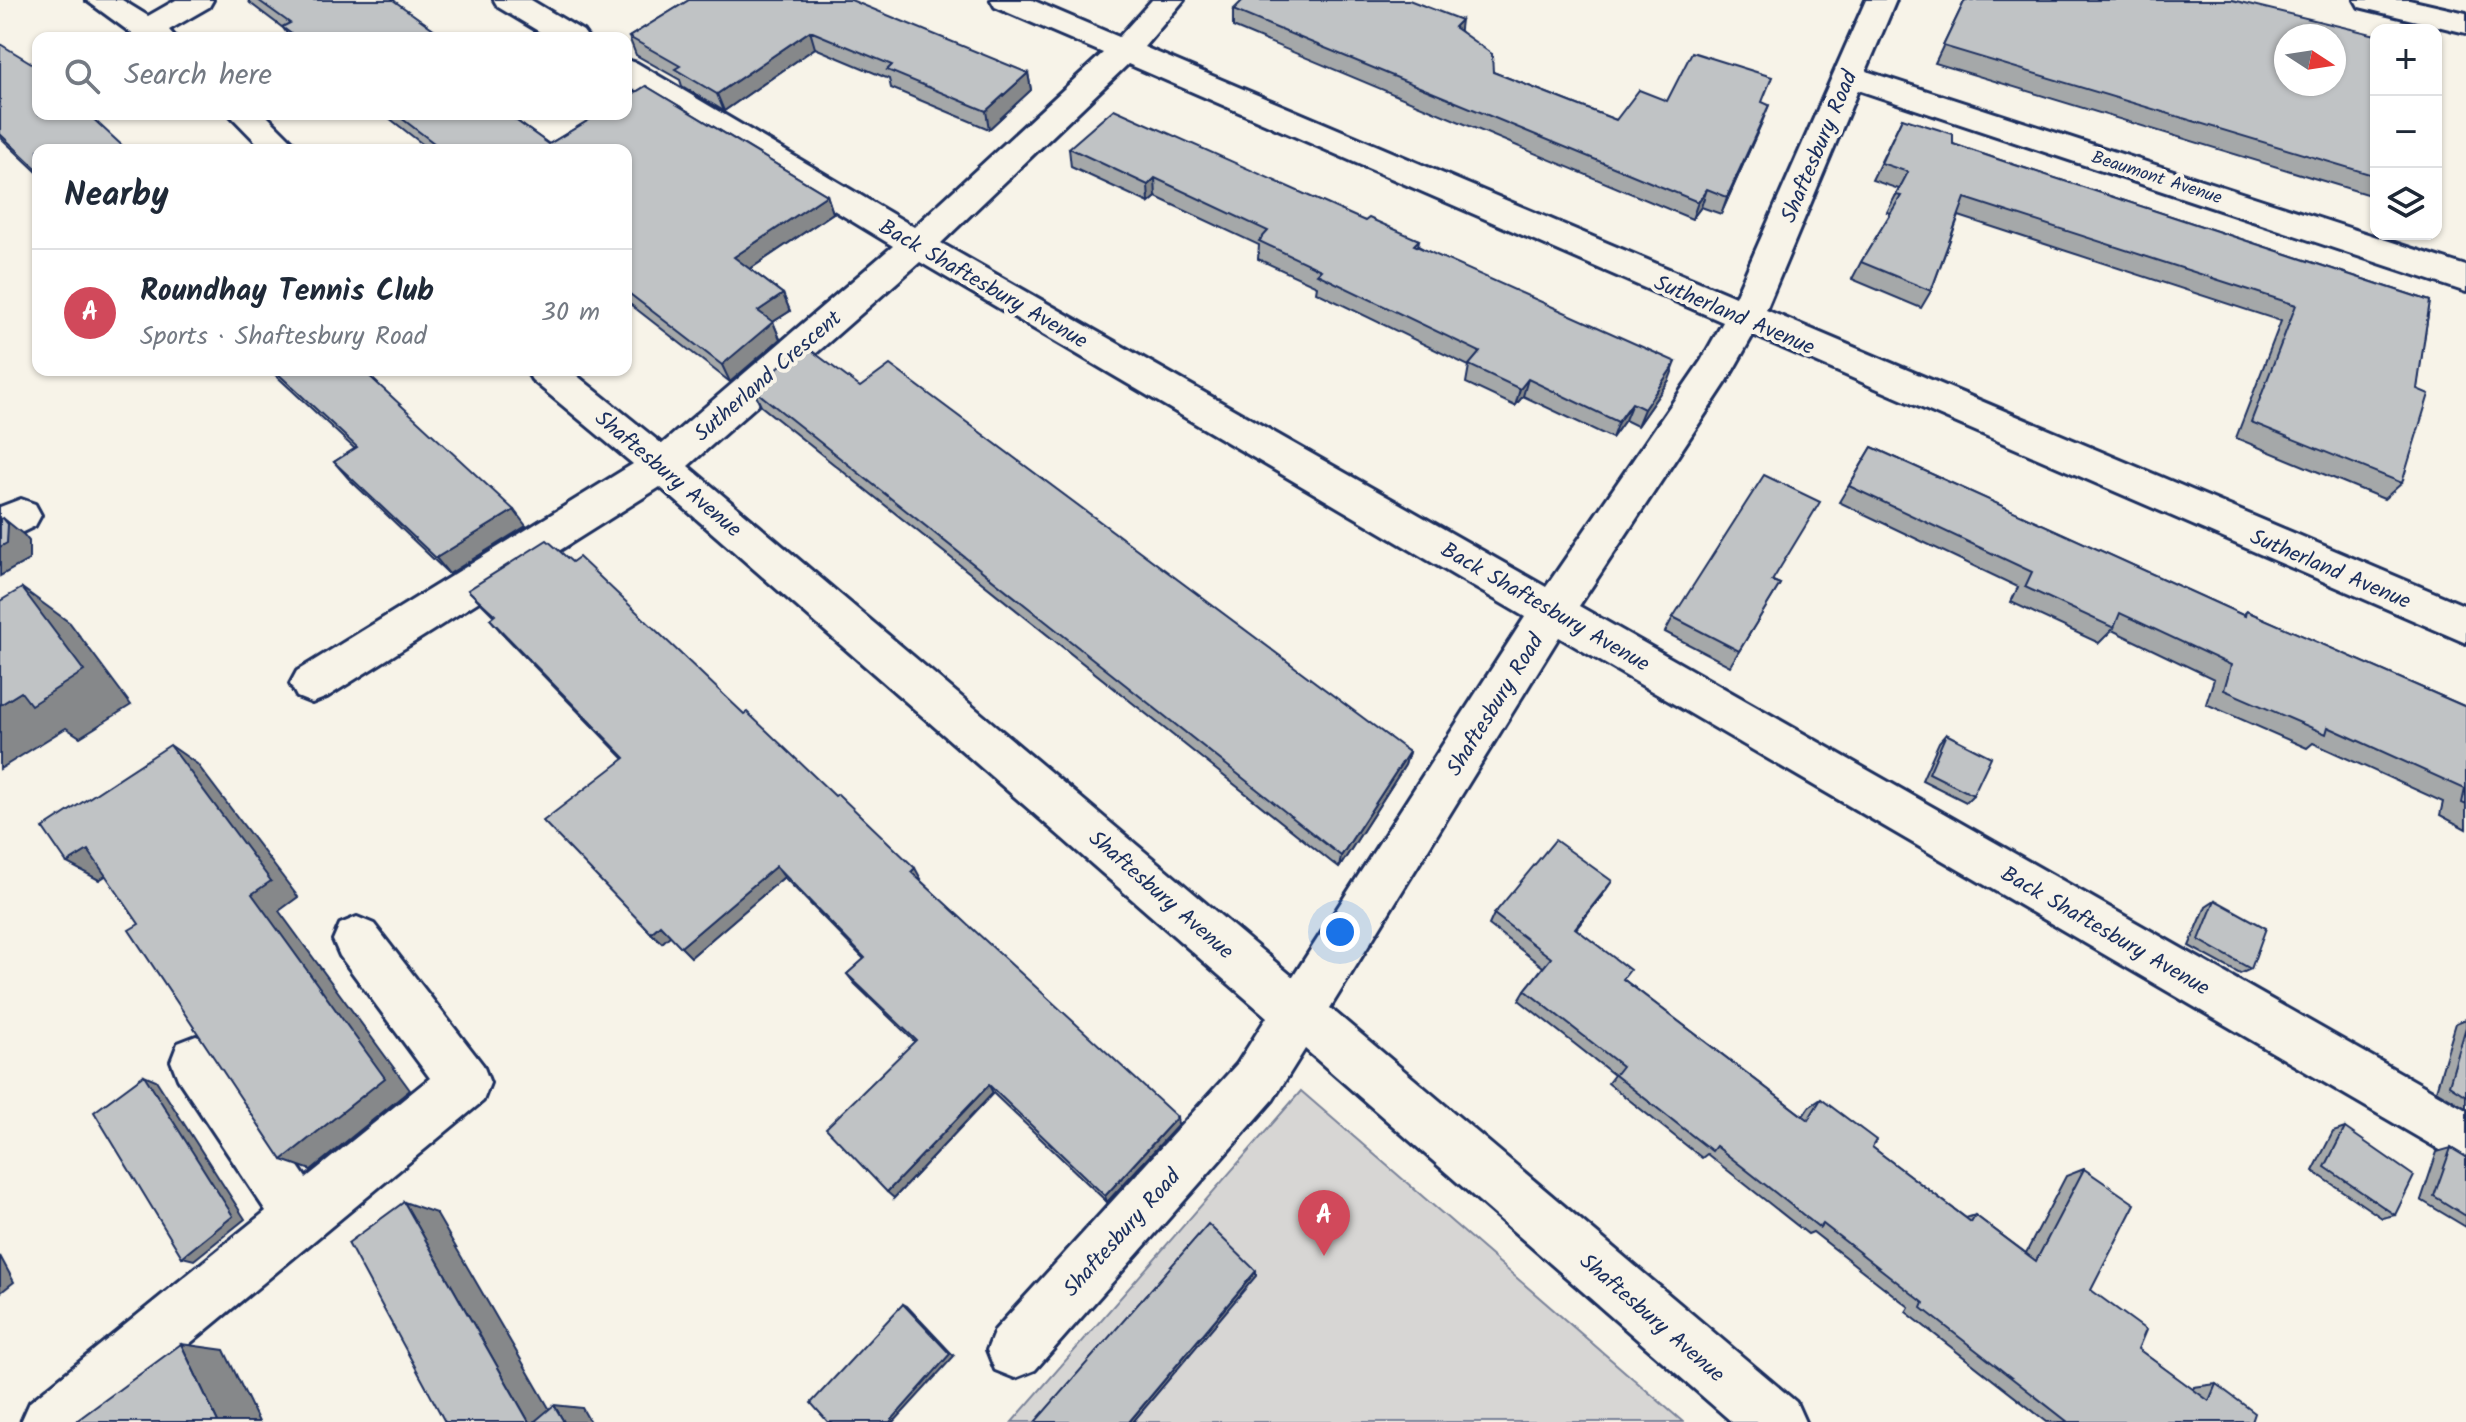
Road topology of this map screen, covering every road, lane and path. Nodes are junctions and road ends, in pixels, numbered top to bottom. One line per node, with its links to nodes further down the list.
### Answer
1 (101, 0): 9 (street)
2 (198, 0): 10 (street)
3 (509, 0): 11 (street)
4 (1006, 0): 12 (street, Sutherland Avenue)
5 (1169, 0): 12 (street, Sutherland Crescent)
6 (1881, 0): 14 (street, Shaftesbury Road)
7 (2370, 0): 8 (street)
8 (2466, 23)
9 (153, 32)
10 (156, 32)
11 (562, 32)
12 (1125, 50): 17 (street, Sutherland Crescent); 19 (street, Sutherland Avenue)
13 (632, 74): 17 (street, Back Shaftesbury Avenue)
14 (1848, 76): 18 (street, Beaumont Avenue); 19 (street, Shaftesbury Road)
15 (252, 120): 16 (street)
16 (278, 144)
17 (917, 245): 21 (street, Sutherland Crescent); 22 (street, Back Shaftesbury Avenue)
18 (2466, 279)
19 (1744, 318): 22 (street, Shaftesbury Road); 23 (street, Sutherland Avenue)
20 (552, 376): 21 (street, Shaftesbury Avenue)
21 (662, 466): 24 (street, Sutherland Crescent); 26 (street, Shaftesbury Avenue)
22 (1553, 610): 26 (street, Shaftesbury Road); 28 (street, Back Shaftesbury Avenue)
23 (2466, 625)
24 (312, 684)
25 (357, 940): 29 (street)
26 (1301, 1012): 30 (street, Shaftesbury Road); 32 (street, Shaftesbury Avenue)
27 (196, 1061): 29 (street)
28 (2466, 1139)
29 (301, 1217): 31 (street)
30 (1015, 1350)
31 (50, 1422)
32 (1776, 1422)

